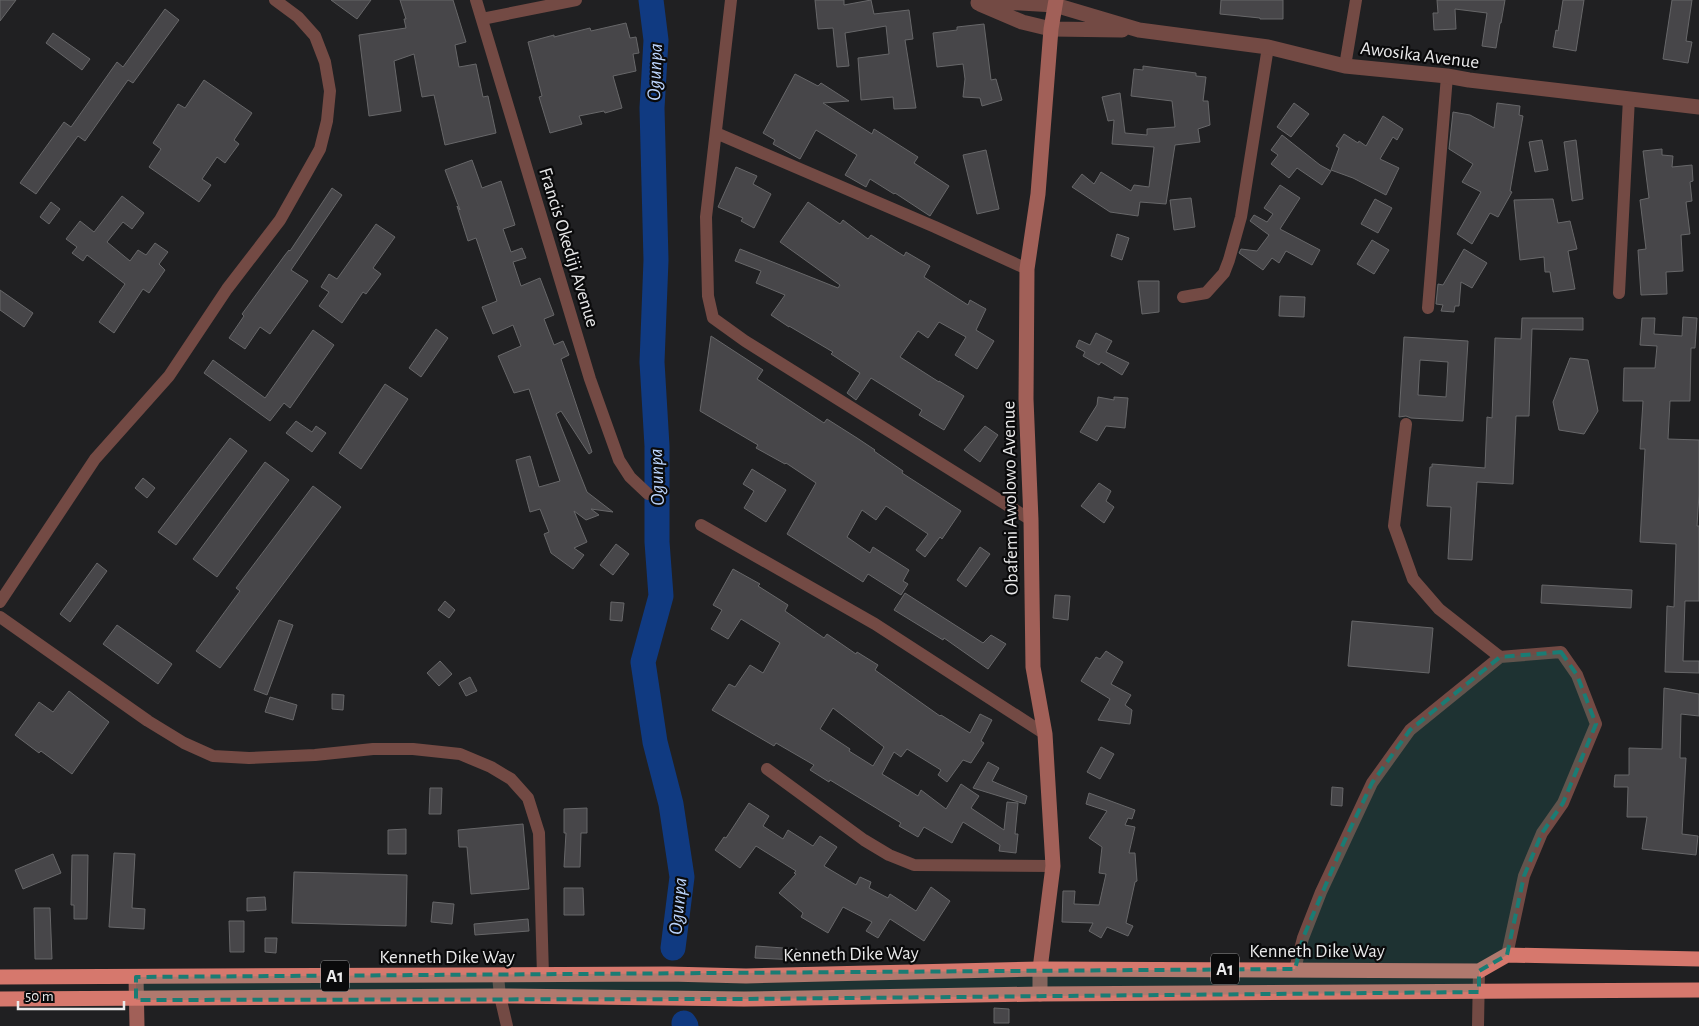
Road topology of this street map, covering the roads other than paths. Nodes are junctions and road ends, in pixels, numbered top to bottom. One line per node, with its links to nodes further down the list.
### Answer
1 (275, 0): 25 (street)
2 (476, 0): 8 (street, Francis Okediji Avenue)
3 (576, 0): 8 (street)
4 (731, 0): 16 (street)
5 (1356, 0): 12 (street)
6 (974, 1): 7 (street, Awosika Avenue); 9 (street, Awosika Avenue)
7 (1055, 3): 9 (main road, Obafemi Awolowo Avenue); 10 (street, Awosika Avenue)
8 (482, 19): 22 (street, Francis Okediji Avenue)
9 (1051, 30): 10 (street, Awosika Avenue); 17 (main road, Obafemi Awolowo Avenue)
10 (1139, 30): 11 (street, Awosika Avenue)
11 (1268, 47): 12 (street, Awosika Avenue); 19 (street)
12 (1345, 66): 13 (street, Awosika Avenue)
13 (1447, 76): 14 (street, Awosika Avenue); 20 (street)
14 (1629, 98): 15 (street, Awosika Avenue); 18 (street)
15 (1699, 107)
16 (716, 133): 17 (street); 23 (street)
17 (1027, 269): 23 (main road, Obafemi Awolowo Avenue)
18 (1619, 293)
19 (1183, 297)
20 (1428, 308)
21 (1406, 424): 27 (street)
22 (648, 494)
23 (1031, 520): 28 (main road, Obafemi Awolowo Avenue)
24 (701, 525): 28 (street)
25 (0, 602)
26 (0, 617): 38 (street)
27 (1500, 657): 31 (street); 34 (street)
28 (1045, 734): 30 (main road, Obafemi Awolowo Avenue)
29 (767, 769): 30 (street)
30 (1053, 866): 33 (main road, Obafemi Awolowo Avenue)
31 (1507, 955): 32 (highway); 35 (highway)
32 (1699, 959)
33 (1040, 969): 34 (highway, Kenneth Dike Way / A1); 38 (highway, Kenneth Dike Way / A1); 44 (main road, Obafemi Awolowo Avenue)
34 (1295, 969): 35 (highway, Kenneth Dike Way / A1)
35 (1479, 971): 43 (street)
36 (363, 976): 37 (highway, Kenneth Dike Way / A1); 41 (highway, Kenneth Dike Way / A1); 47 (highway)
37 (498, 976): 38 (highway, Kenneth Dike Way / A1); 45 (street)
38 (543, 976)
39 (0, 977): 40 (highway, Kenneth Dike Way / A1)
40 (136, 977): 41 (highway, Kenneth Dike Way / A1); 49 (main road)
41 (280, 977): 46 (highway)
42 (1699, 990): 43 (highway, A1)
43 (1479, 992): 44 (highway, A1); 52 (street)
44 (1040, 994): 45 (highway, A1)
45 (500, 996): 47 (highway, A1); 51 (street)
46 (280, 998): 47 (highway, A1); 49 (highway, A1)
47 (363, 998)
48 (0, 999): 49 (highway, A1)
49 (136, 1000): 50 (main road)
50 (137, 1026)
51 (507, 1026)
52 (1478, 1026)

